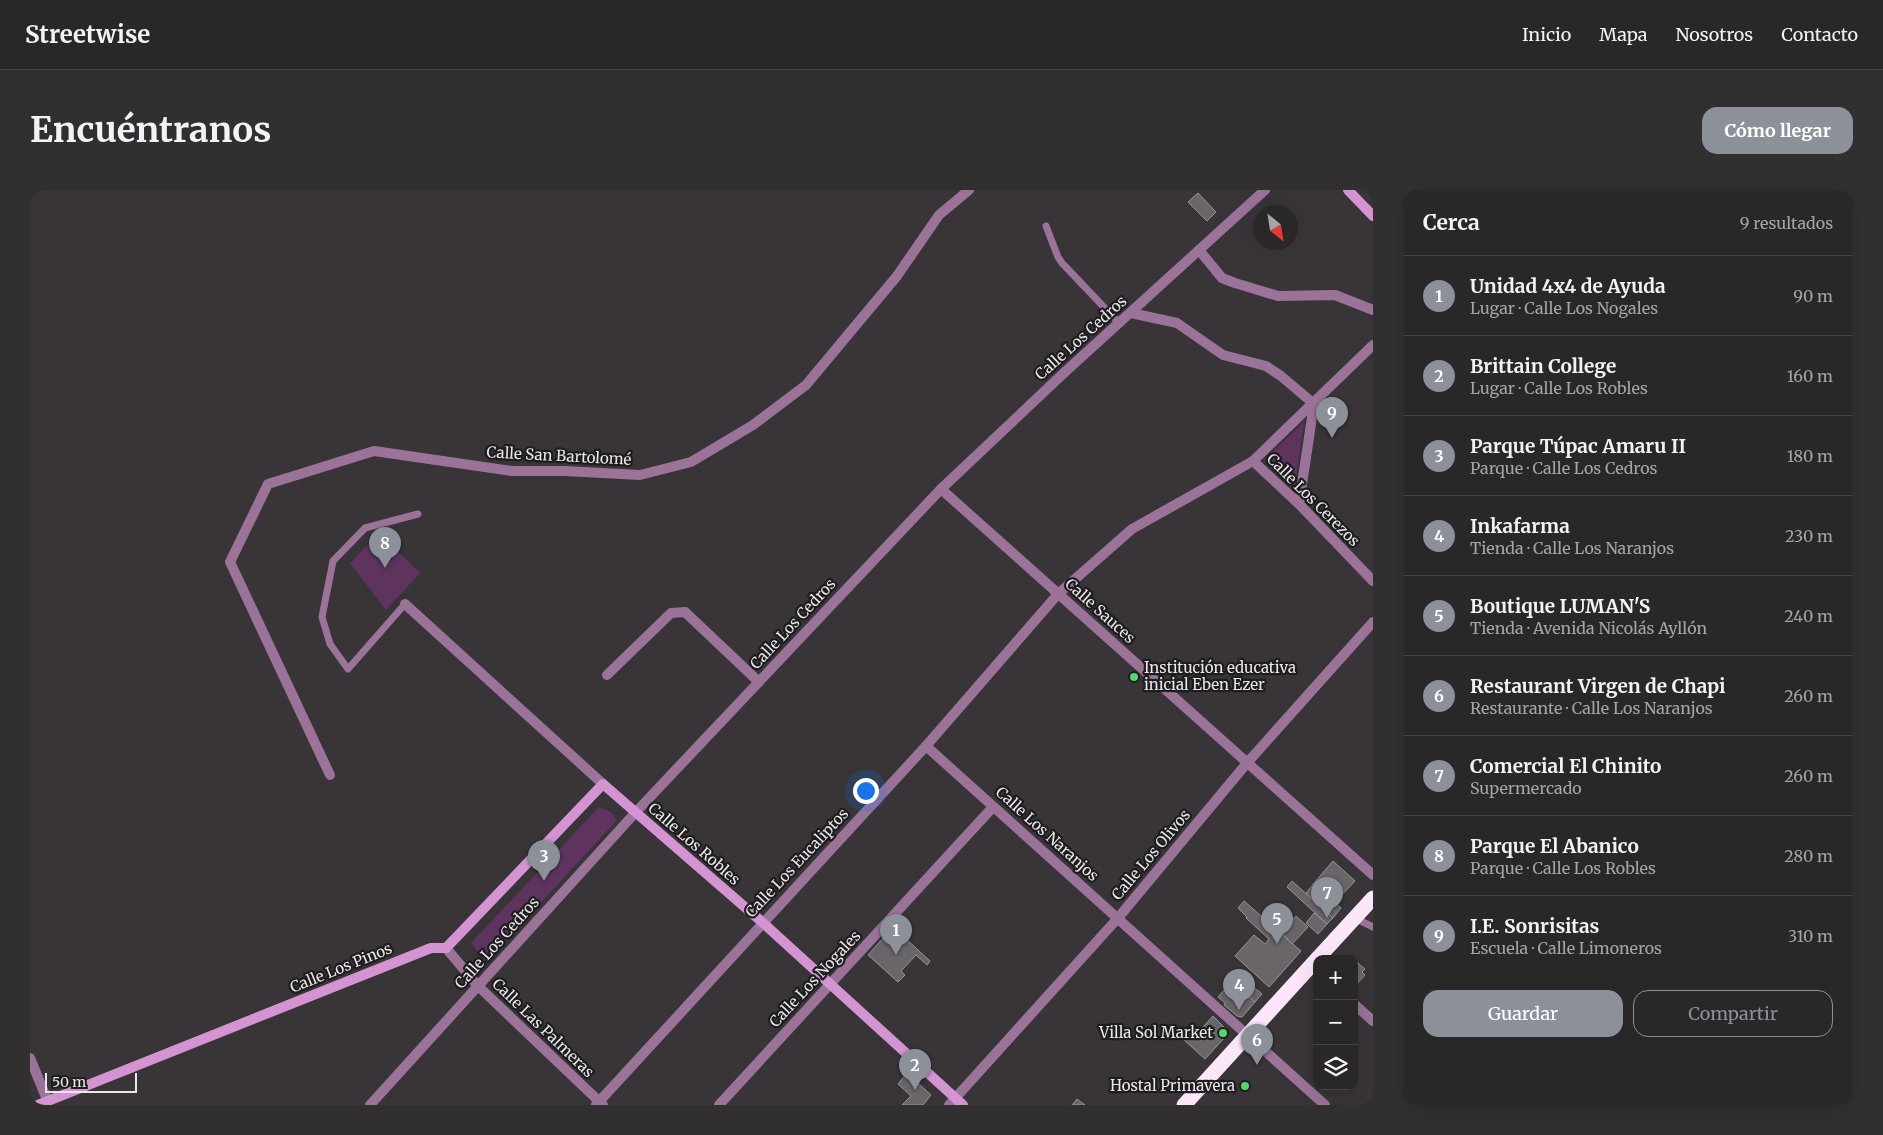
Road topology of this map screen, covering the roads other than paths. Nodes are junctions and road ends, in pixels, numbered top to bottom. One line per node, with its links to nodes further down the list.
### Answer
1 (969, 190): 24 (street, Calle San Bartolomé)
2 (1265, 190): 6 (street, Calle Los Cedros)
3 (1348, 190): 4 (street)
4 (1373, 216)
5 (1046, 226): 9 (lane)
6 (1199, 250): 7 (street); 8 (street, Calle Los Cedros)
7 (1373, 310)
8 (1131, 313): 9 (street, Calle Los Cedros); 11 (street)
9 (1120, 324): 13 (street, Calle Los Cedros)
10 (1373, 345): 11 (street, Calle Los Eucaliptos)
11 (1314, 404): 12 (street, Calle Los Eucaliptos); 14 (street)
12 (1253, 461): 14 (street, Calle Los Cerezos); 17 (street, Calle Los Eucaliptos)
13 (941, 489): 17 (street, Calle Sauces); 21 (street, Calle Los Cedros)
14 (1299, 504): 16 (street, Calle Los Cerezos)
15 (418, 514): 18 (lane)
16 (1373, 581)
17 (1058, 594): 22 (street, Calle Los Eucaliptos); 23 (street, Calle Sauces)
18 (405, 604): 25 (street, Calle Los Robles)
19 (1373, 622): 23 (street, Calle Los Olivos)
20 (607, 674): 21 (street)
21 (759, 682): 27 (street, Calle Los Cedros)
22 (926, 746): 26 (street, Calle Los Naranjos); 32 (street, Calle Los Eucaliptos)
23 (1247, 763): 28 (street, Calle Sauces); 30 (street, Calle Los Olivos)
24 (330, 775)
25 (603, 784): 27 (street, Calle Los Robles); 34 (street)
26 (994, 807): 30 (street, Calle Los Naranjos); 37 (street, Calle Los Nogales)
27 (635, 813): 32 (street, Calle Los Robles); 38 (street, Calle Los Cedros)
28 (1373, 875)
29 (1373, 898): 31 (highway)
30 (1118, 918): 41 (street, Calle Los Naranjos); 44 (street, Calle Los Olivos)
31 (1355, 918): 33 (lane); 35 (highway)
32 (762, 922): 37 (street, Calle Los Robles); 45 (street, Calle Los Eucaliptos)
33 (1373, 927)
34 (446, 948): 38 (street, Calle Las Palmeras); 43 (street, Calle Los Pinos)
35 (1323, 955)
36 (1313, 966): 41 (highway)
37 (830, 985): 44 (street, Calle Los Robles); 47 (street, Calle Los Nogales)
38 (478, 986): 45 (street, Calle Las Palmeras); 46 (street, Calle Los Cedros)
39 (1358, 1008): 40 (street)
40 (1373, 1021)
41 (1246, 1035): 48 (highway); 49 (street, Calle Los Naranjos)
42 (30, 1058): 43 (street)
43 (43, 1103)
44 (956, 1103)
45 (599, 1104)
46 (370, 1105)
47 (719, 1105)
48 (1184, 1105)
49 (1325, 1105)

